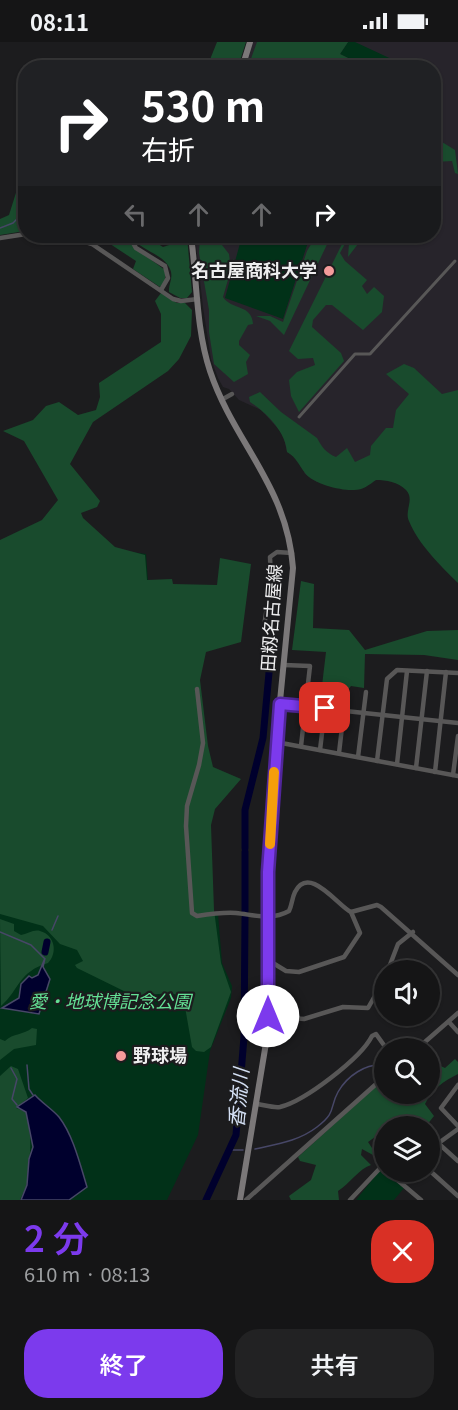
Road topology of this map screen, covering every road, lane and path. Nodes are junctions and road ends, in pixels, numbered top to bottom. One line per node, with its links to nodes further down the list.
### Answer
1 (250, 42): 2 (main road)
2 (244, 60)
3 (18, 235): 4 (street)
4 (0, 238)
5 (89, 243): 9 (street)
6 (133, 243): 9 (street)
7 (192, 243): 10 (main road, 田籾名古屋線)
8 (455, 261): 13 (street)
9 (161, 290): 10 (street)
10 (198, 299): 12 (main road, 田籾名古屋線)
11 (232, 394): 12 (street)
12 (223, 399): 14 (main road, 田籾名古屋線)
13 (299, 417)
14 (292, 553): 15 (street); 16 (main road, 田籾名古屋線)
15 (264, 626)
16 (284, 665): 23 (main road, 田籾名古屋線); 24 (street)
17 (407, 671): 18 (street); 28 (street); 29 (street)
18 (426, 671): 19 (street); 30 (street)
19 (446, 672): 20 (street); 31 (street)
20 (458, 673)
21 (196, 689): 45 (street)
22 (366, 692): 27 (street)
23 (280, 704): 24 (street); 34 (main road, 田籾名古屋線)
24 (306, 706): 25 (street); 35 (street)
25 (325, 708): 26 (street); 36 (street)
26 (344, 710): 27 (street); 37 (street)
27 (364, 712): 28 (street); 38 (street)
28 (383, 715): 29 (street); 39 (street)
29 (402, 717): 30 (street); 40 (street)
30 (421, 719): 31 (street); 41 (street)
31 (441, 721): 32 (street); 42 (street)
32 (458, 723)
33 (458, 736): 43 (street)
34 (276, 742): 35 (street); 45 (main road, 田籾名古屋線)
35 (301, 746): 36 (street)
36 (320, 750): 37 (street)
37 (339, 753): 38 (street)
38 (358, 757): 39 (street)
39 (377, 761): 40 (street)
40 (397, 764): 41 (street)
41 (416, 768): 42 (street)
42 (435, 772): 43 (street)
43 (456, 776)
44 (351, 912): 45 (street); 46 (street); 47 (street)
45 (268, 918): 47 (main road, 田籾名古屋線)
46 (412, 932): 48 (street); 49 (street)
47 (267, 960): 52 (main road, 田籾名古屋線)
48 (392, 960)
49 (458, 975)
50 (374, 998): 52 (street)
51 (458, 1013): 53 (street)
52 (268, 1016): 60 (main road, 田籾名古屋線)
53 (449, 1022): 54 (street); 56 (street)
54 (458, 1032)
55 (379, 1038): 60 (street)
56 (430, 1038)
57 (458, 1085): 59 (street)
58 (374, 1086): 70 (street)
59 (456, 1092): 61 (street)
60 (257, 1104): 69 (main road, 田籾名古屋線)
61 (458, 1127): 62 (street)
62 (440, 1141)
63 (440, 1145): 64 (street)
64 (458, 1161)
65 (374, 1175): 71 (street)
66 (440, 1180): 68 (street)
67 (400, 1182): 72 (street)
68 (458, 1196)
69 (240, 1200)
70 (246, 1200)
71 (350, 1200)
72 (421, 1200)

